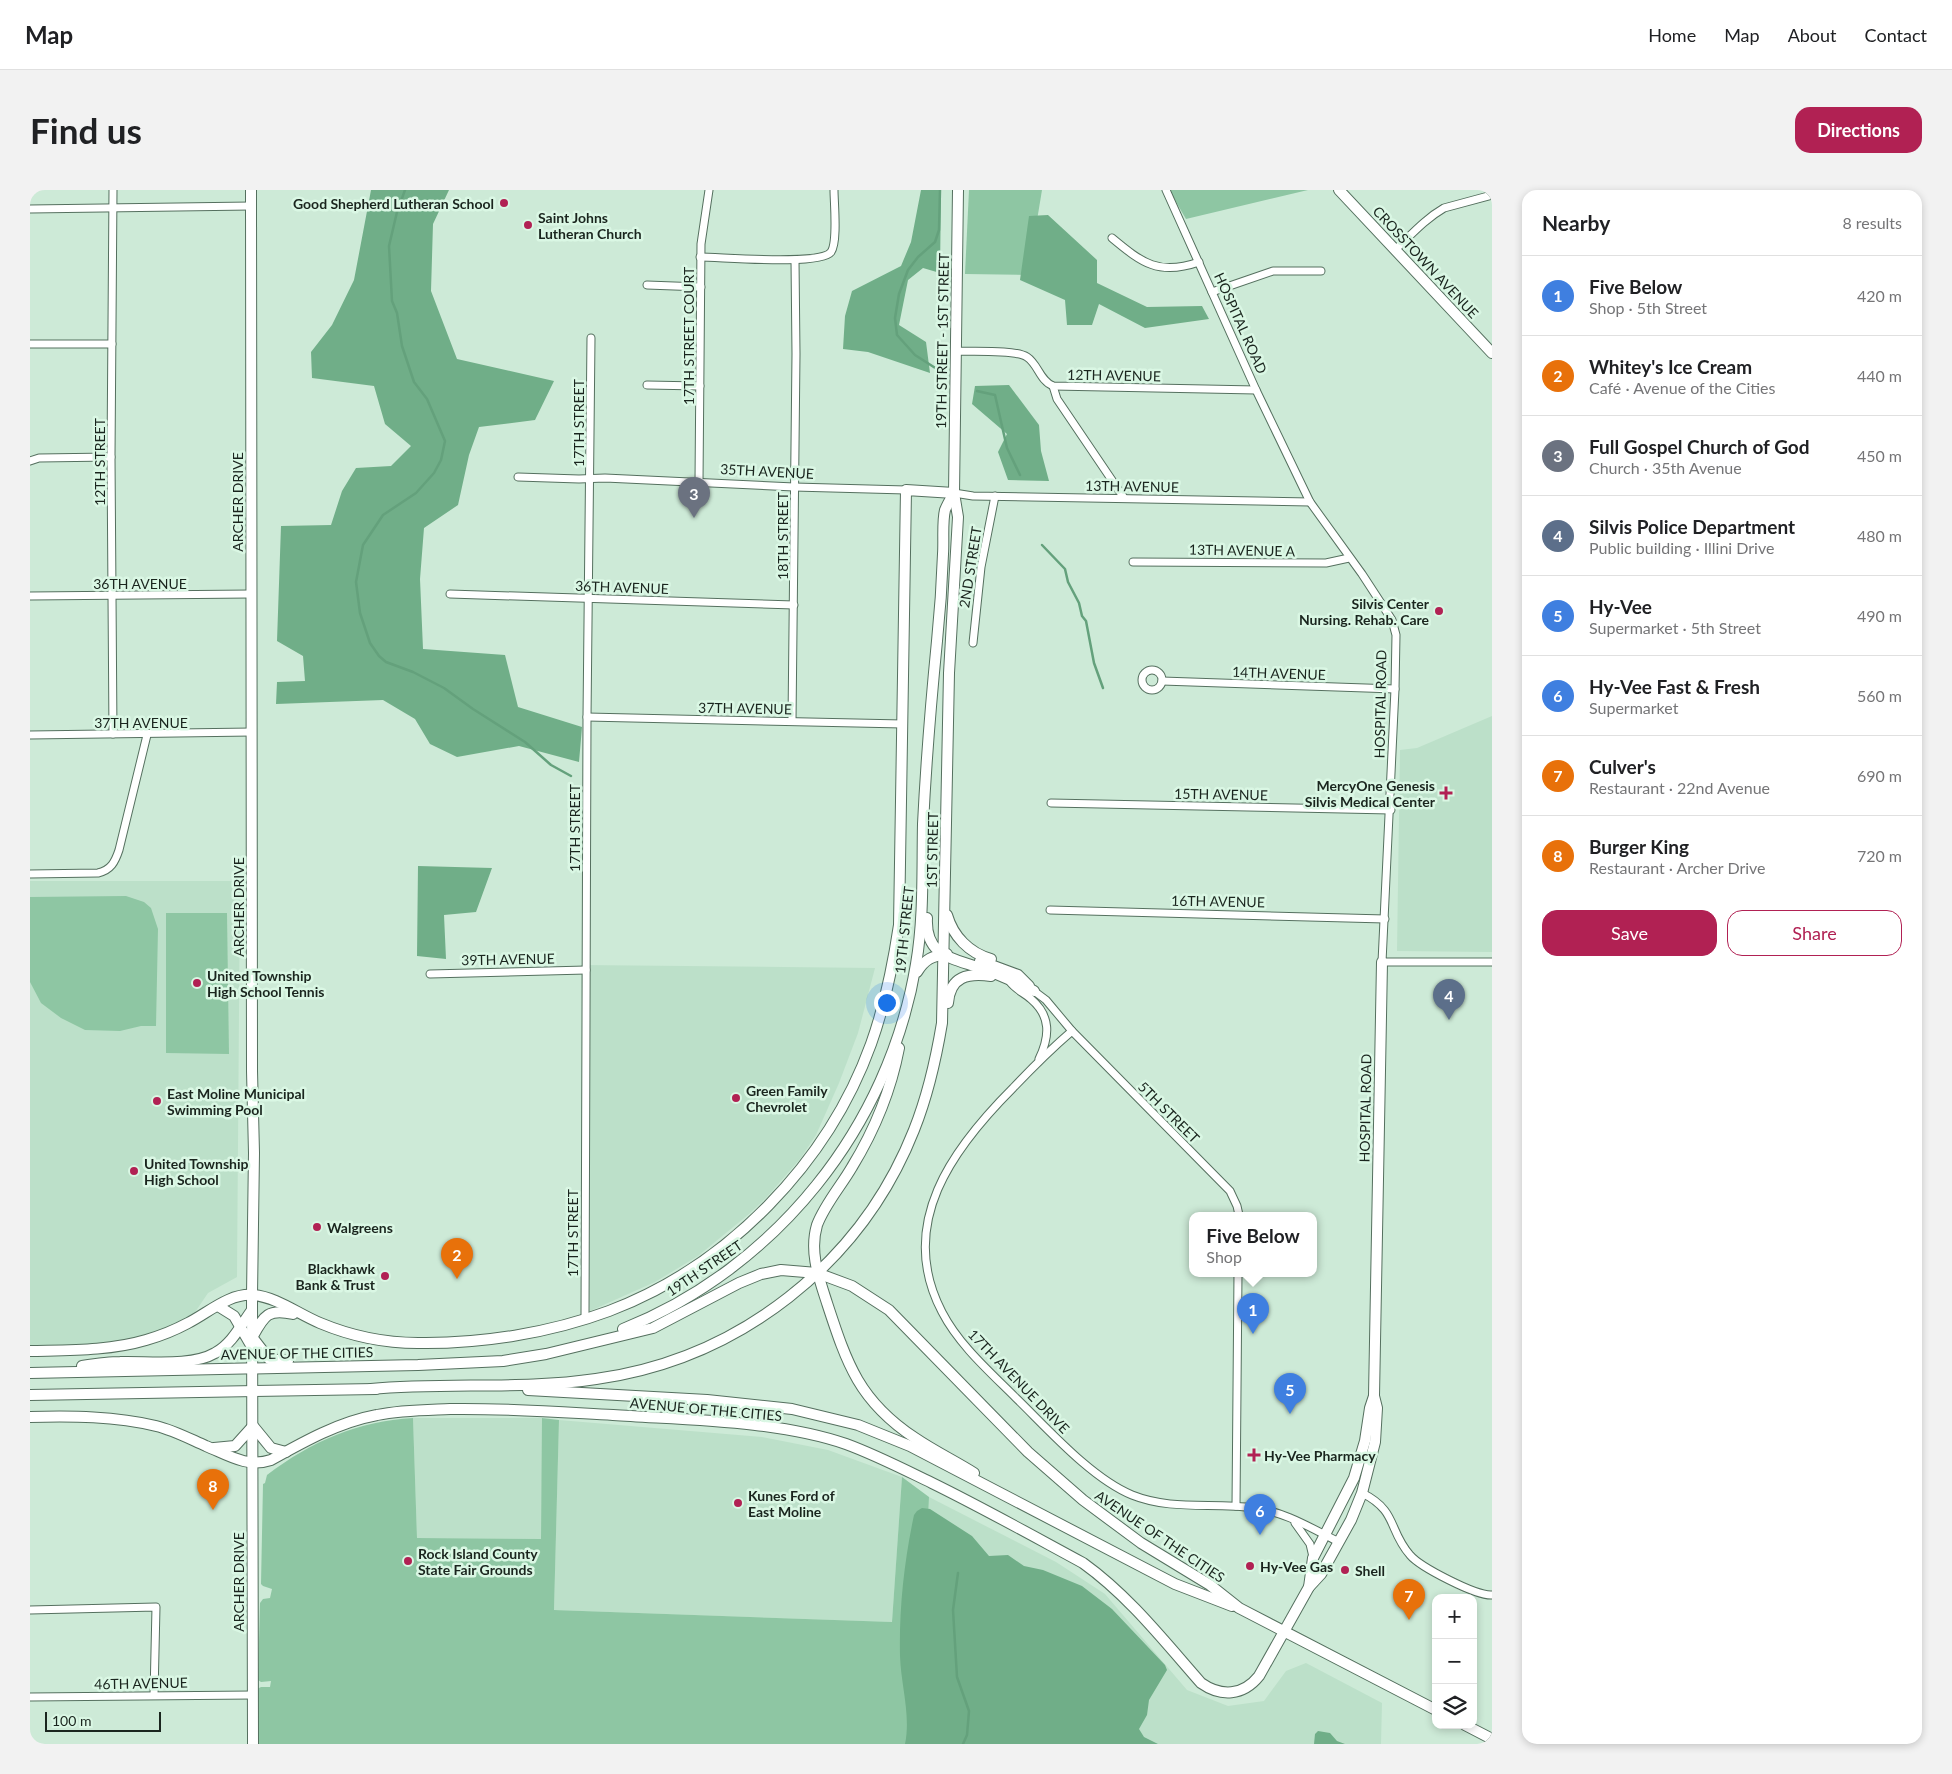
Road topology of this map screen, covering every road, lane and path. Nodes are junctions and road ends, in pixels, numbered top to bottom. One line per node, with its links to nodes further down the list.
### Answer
1 (113, 190): 10 (street, 12TH STREET)
2 (251, 190): 9 (main road, ARCHER DRIVE)
3 (709, 190): 14 (street, 17TH STREET COURT)
4 (834, 190): 15 (street)
5 (958, 190): 24 (main road, 19TH STREET - 1ST STREET)
6 (1166, 190): 16 (street, HOSPITAL ROAD)
7 (1339, 190): 13 (main road, CROSSTOWN AVENUE)
8 (1492, 195): 13 (street)
9 (251, 206): 10 (street); 45 (main road, ARCHER DRIVE)
10 (114, 207): 11 (street); 23 (street, 12TH STREET)
11 (30, 209)
12 (1112, 238): 16 (street)
13 (1395, 250): 25 (main road, CROSSTOWN AVENUE)
14 (700, 256): 15 (street); 19 (street, 17TH STREET COURT)
15 (795, 260): 37 (street, 18TH STREET)
16 (1199, 262): 20 (street, HOSPITAL ROAD)
17 (1321, 270): 20 (street)
18 (647, 285): 19 (street)
19 (701, 287): 27 (street, 17TH STREET COURT)
20 (1212, 292): 29 (street, HOSPITAL ROAD)
21 (591, 338): 35 (street, 17TH STREET)
22 (30, 344): 23 (street)
23 (112, 344): 31 (street, 12TH STREET)
24 (955, 351): 28 (street, 12TH AVENUE); 39 (main road, 19TH STREET - 1ST STREET)
25 (1492, 353)
26 (647, 385): 27 (street)
27 (700, 386): 36 (street, 17TH STREET COURT)
28 (1053, 386): 29 (street, 12TH AVENUE); 41 (street)
29 (1256, 390): 42 (street, HOSPITAL ROAD)
30 (30, 455): 32 (street)
31 (111, 457): 32 (street); 48 (street, 12TH STREET)
32 (39, 458): 33 (street)
33 (30, 460)
34 (518, 477): 35 (street, 35TH AVENUE)
35 (590, 478): 36 (street, 35TH AVENUE); 49 (street, 17TH STREET)
36 (699, 482): 37 (street, 35TH AVENUE)
37 (794, 486): 38 (street, 35TH AVENUE); 50 (street, 18TH STREET)
38 (906, 490): 39 (main road, 35TH AVENUE); 56 (main road, 19TH STREET)
39 (954, 493): 40 (street, 13TH AVENUE); 61 (main road, 19TH STREET); 65 (main road, 1ST STREET)
40 (995, 496): 41 (street, 13TH AVENUE); 51 (street, 2ND STREET)
41 (1124, 498): 42 (street, 13TH AVENUE)
42 (1310, 502): 43 (street, HOSPITAL ROAD)
43 (1349, 558): 44 (street, 13TH AVENUE A); 53 (street, HOSPITAL ROAD)
44 (1133, 562)
45 (251, 594): 48 (street, 36TH AVENUE); 57 (main road, ARCHER DRIVE)
46 (450, 594): 49 (street, 36TH AVENUE)
47 (30, 596): 48 (street, 36TH AVENUE)
48 (111, 596): 58 (street, 12TH STREET)
49 (587, 598): 50 (street, 36TH AVENUE); 54 (street, 17TH STREET)
50 (794, 606): 55 (street, 18TH STREET)
51 (973, 643)
52 (1162, 681): 53 (street, 14TH AVENUE)
53 (1395, 689): 63 (street, HOSPITAL ROAD)
54 (587, 717): 55 (street, 37TH AVENUE); 71 (street, 17TH STREET)
55 (792, 721): 56 (street, 37TH AVENUE)
56 (903, 724): 79 (main road, 19TH STREET)
57 (252, 732): 60 (street, 37TH AVENUE); 84 (main road, ARCHER DRIVE)
58 (113, 734): 59 (street, 37TH AVENUE); 60 (street, 37TH AVENUE)
59 (30, 735)
60 (147, 735): 64 (street)
61 (924, 795): 68 (main road); 73 (main road, 19TH STREET)
62 (1051, 803): 63 (street, 15TH AVENUE)
63 (1391, 810): 67 (street, HOSPITAL ROAD)
64 (30, 874)
65 (945, 905): 68 (main road, 1ST STREET); 75 (main road)
66 (1050, 910): 67 (street, 16TH AVENUE)
67 (1385, 919): 69 (street, HOSPITAL ROAD)
68 (944, 954): 73 (main road); 74 (main road); 75 (main road); 80 (main road, 1ST STREET)
69 (1382, 962): 70 (street); 101 (main road, HOSPITAL ROAD)
70 (1492, 962)
71 (586, 970): 72 (street, 39TH AVENUE); 88 (street, 17TH STREET)
72 (430, 974)
73 (914, 977): 76 (main road, 19TH STREET)
74 (1006, 978): 75 (main road); 78 (street); 80 (main road)
75 (1032, 989): 77 (street)
76 (907, 1006): 82 (main road, AVENUE OF THE CITIES); 91 (main road, 19TH STREET)
77 (1072, 1031): 78 (street, 17TH AVENUE DRIVE); 81 (street, 5TH STREET)
78 (1037, 1063): 109 (street, 17TH AVENUE DRIVE)
79 (815, 1152): 88 (main road, AVENUE OF THE CITIES)
80 (902, 1158): 82 (main road, 1ST STREET)
81 (1238, 1212)
82 (817, 1273): 91 (main road, AVENUE OF THE CITIES); 96 (main road); 108 (main road, AVENUE OF THE CITIES); 116 (main road, AVENUE OF THE CITIES)
83 (1238, 1277): 109 (street)
84 (252, 1295): 85 (main road); 86 (main road, ARCHER DRIVE); 87 (main road, AVENUE OF THE CITIES)
85 (218, 1306): 89 (main road); 92 (main road)
86 (252, 1310): 89 (main road); 90 (main road, ARCHER DRIVE)
87 (304, 1316): 88 (main road, AVENUE OF THE CITIES); 90 (main road)
88 (585, 1319)
89 (240, 1328): 90 (main road); 95 (main road)
90 (252, 1342): 93 (main road); 94 (main road, ARCHER DRIVE)
91 (587, 1343): 93 (main road, AVENUE OF THE CITIES)
92 (30, 1351)
93 (446, 1364): 94 (main road, AVENUE OF THE CITIES)
94 (252, 1367): 95 (main road, AVENUE OF THE CITIES); 98 (main road, ARCHER DRIVE)
95 (30, 1373)
96 (371, 1388): 98 (main road, AVENUE OF THE CITIES); 108 (main road, AVENUE OF THE CITIES)
97 (234, 1391): 98 (main road, AVENUE OF THE CITIES); 99 (main road, AVENUE OF THE CITIES); 100 (main road, AVENUE OF THE CITIES)
98 (253, 1391): 103 (main road, ARCHER DRIVE)
99 (90, 1394)
100 (30, 1395)
101 (1374, 1396): 107 (main road, HOSPITAL ROAD); 111 (main road, HOSPITAL ROAD)
102 (30, 1417): 104 (main road)
103 (253, 1426): 104 (main road); 105 (main road); 106 (main road, ARCHER DRIVE)
104 (212, 1448): 106 (main road)
105 (286, 1452): 106 (main road, AVENUE OF THE CITIES); 118 (main road, AVENUE OF THE CITIES)
106 (253, 1463): 121 (main road, ARCHER DRIVE)
107 (1362, 1493): 112 (main road, HOSPITAL ROAD); 115 (street)
108 (1025, 1506): 116 (main road, AVENUE OF THE CITIES)
109 (1236, 1506): 110 (street, 17TH AVENUE DRIVE)
110 (1294, 1520): 111 (street, 17TH AVENUE DRIVE); 113 (street)
111 (1326, 1536): 112 (street, 17TH AVENUE DRIVE); 113 (main road, HOSPITAL ROAD)
112 (1337, 1541): 114 (main road, HOSPITAL ROAD)
113 (1314, 1558): 114 (main road, HOSPITAL ROAD)
114 (1308, 1586): 118 (main road, HOSPITAL ROAD)
115 (1492, 1595)
116 (1239, 1608): 118 (main road, AVENUE OF THE CITIES)
117 (30, 1610): 120 (street)
118 (1284, 1632): 119 (main road, AVENUE OF THE CITIES)
119 (1308, 1644): 123 (main road, AVENUE OF THE CITIES); 124 (main road, AVENUE OF THE CITIES)
120 (154, 1695): 121 (street, 46TH AVENUE); 122 (street, 46TH AVENUE)
121 (253, 1695): 127 (main road, ARCHER DRIVE)
122 (30, 1697)
123 (1421, 1703)
124 (1432, 1708)
125 (1473, 1729): 126 (main road)
126 (1492, 1739)
127 (253, 1744)

